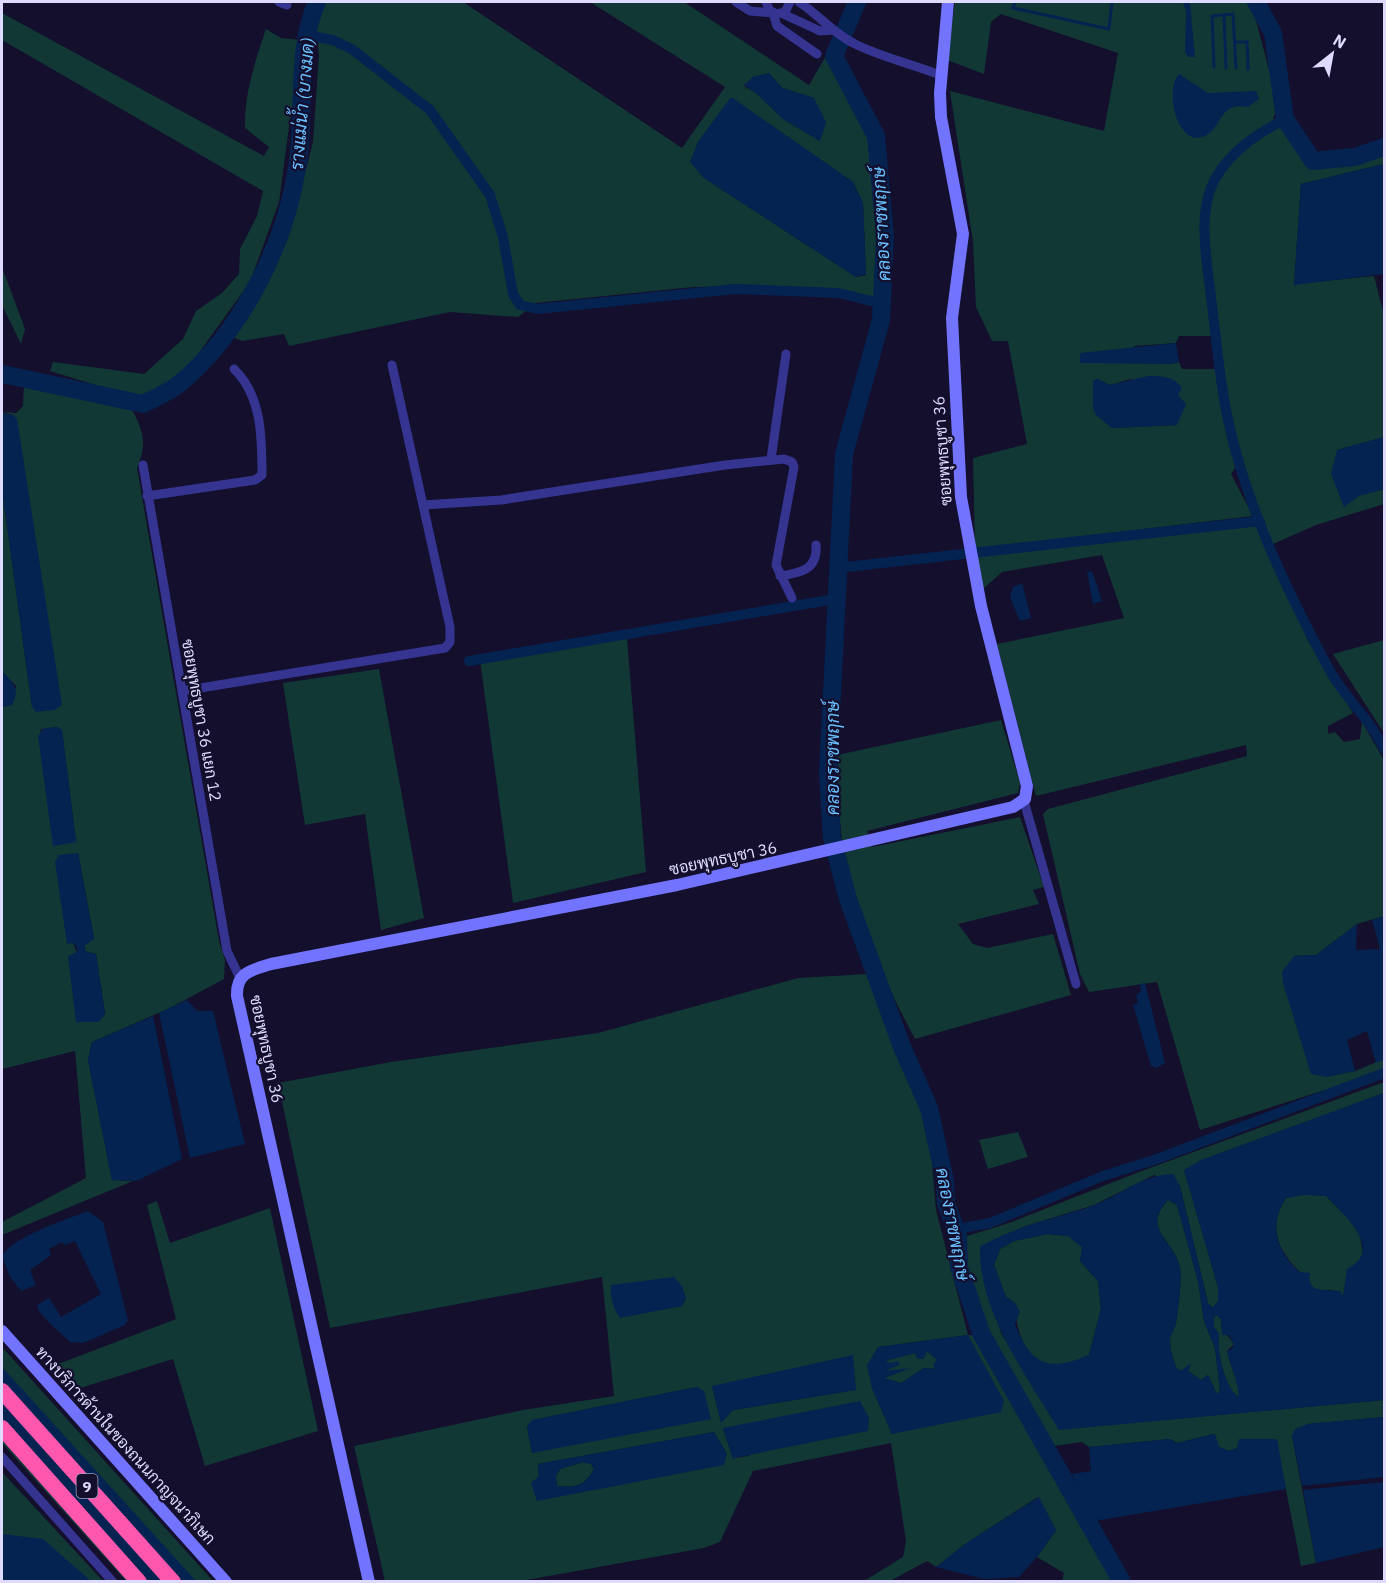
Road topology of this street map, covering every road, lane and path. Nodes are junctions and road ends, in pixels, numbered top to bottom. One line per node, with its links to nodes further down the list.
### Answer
1 (736, 2): 6 (street)
2 (766, 2): 6 (street)
3 (790, 2): 6 (street)
4 (800, 2): 7 (street)
5 (948, 2): 9 (street, ซอยพุทธบูชา 36)
6 (777, 13): 7 (street); 8 (street)
7 (836, 32): 9 (street)
8 (817, 54)
9 (940, 75): 21 (street, ซอยพุทธบูชา 36)
10 (786, 354): 13 (street)
11 (392, 365): 16 (street)
12 (234, 369): 15 (street)
13 (771, 459): 16 (street); 18 (street)
14 (143, 465): 15 (street, ซอยพุทธบูชา 36 แยก 12)
15 (147, 496): 20 (street, ซอยพุทธบูชา 36 แยก 12)
16 (423, 505): 20 (street)
17 (816, 545): 18 (street)
18 (780, 576): 19 (street)
19 (792, 598)
20 (182, 691): 22 (street, ซอยพุทธบูชา 36 แยก 12)
21 (1024, 801): 22 (street, ซอยพุทธบูชา 36); 23 (street)
22 (240, 978): 32 (street, ซอยพุทธบูชา 36)
23 (1076, 984)
24 (2, 1331): 31 (street, ทางบริการด้านในของถนนกาญจนาภิเษก)
25 (2, 1391): 30 (highway, 9)
26 (2, 1428): 29 (highway, 9)
27 (2, 1457): 28 (street)
28 (113, 1581)
29 (139, 1581)
30 (173, 1581)
31 (226, 1581)
32 (369, 1581)

